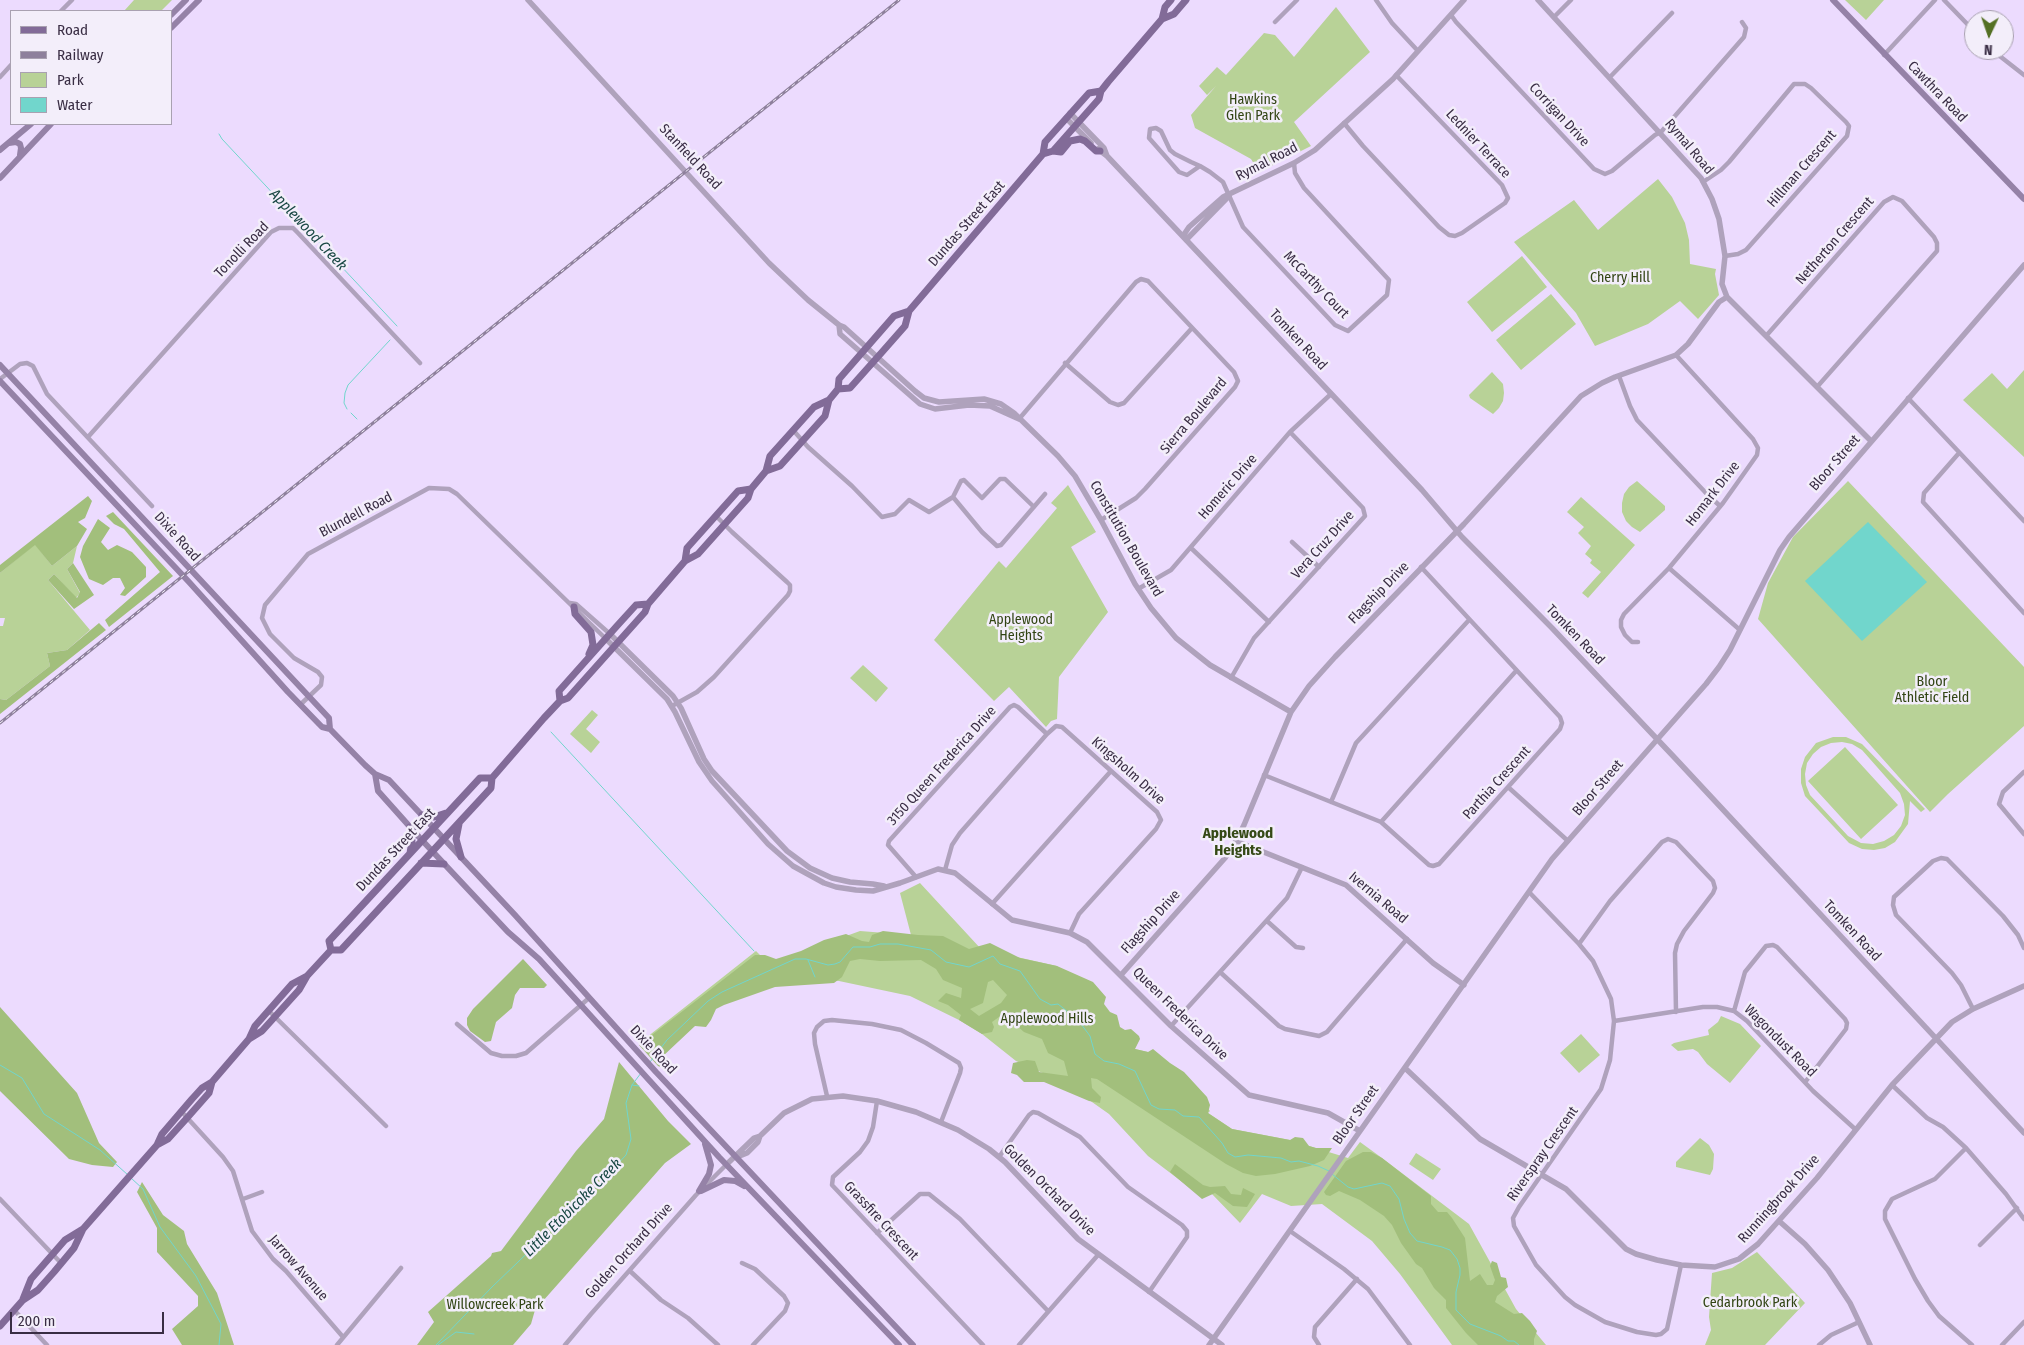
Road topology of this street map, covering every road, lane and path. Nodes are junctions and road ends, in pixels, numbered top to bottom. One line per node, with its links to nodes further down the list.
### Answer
1 (72, 0): 15 (street)
2 (186, 0): 17 (main road)
3 (199, 0): 24 (main road)
4 (528, 0): 58 (street, Stanfield Road)
5 (1170, 0): 20 (main road, Dundas Street East)
6 (1186, 0): 20 (main road, Dundas Street East)
7 (1296, 0): 22 (street)
8 (1376, 0): 25 (street)
9 (1464, 0): 18 (street, Rymal Road)
10 (1538, 0): 19 (street, Rymal Road)
11 (1571, 0): 19 (street)
12 (1833, 0): 26 (main road, Cawthra Road)
13 (1935, 0): 26 (street)
14 (1944, 0): 21 (street)
15 (62, 10)
16 (1672, 13): 30 (street)
17 (172, 14)
18 (1451, 14): 25 (street, Rymal Road); 37 (street, Corrigan Drive)
19 (1554, 18): 30 (street, Rymal Road)
20 (1162, 19): 31 (main road, Dundas Street East)
21 (1964, 21)
22 (1275, 22)
23 (1742, 22): 37 (street)
24 (172, 27)
25 (1418, 51): 28 (street, Rymal Road)
26 (1884, 55): 50 (main road, Cawthra Road)
27 (2005, 60): 29 (street)
28 (1396, 75): 33 (street, Rymal Road); 33 (street, Lednier Terrace)
29 (2024, 75)
30 (1610, 77): 37 (street, Rymal Road)
31 (1101, 91): 32 (main road, Dundas Street East); 34 (main road, Dundas Street East)
32 (1068, 116): 34 (street, Tomken Road); 42 (main road, Dundas Street East)
33 (1344, 123): 45 (street, Rymal Road)
34 (1077, 124): 40 (main road, Dundas Street East); 41 (street, Tomken Road); 43 (street, Tomken Road)
35 (30, 125): 38 (main road)
36 (50, 125): 44 (main road)
37 (1661, 132): 48 (street, Rymal Road)
38 (6, 144): 39 (main road); 44 (main road)
39 (0, 150)
40 (1054, 150): 41 (main road); 42 (main road, Dundas Street East)
41 (1100, 151): 43 (street, Tomken Road)
42 (1044, 154): 55 (main road, Dundas Street East)
43 (1107, 156): 51 (street, Tomken Road)
44 (18, 158): 47 (main road)
45 (1294, 163): 49 (street, Rymal Road); 49 (street, McCarthy Court)
46 (1200, 166): 46 (street); 49 (street)
47 (0, 178)
48 (1703, 182): 52 (street, Rymal Road); 52 (street, Hillman Crescent)
49 (1229, 196): 51 (street, Rymal Road)
50 (2024, 199)
51 (1184, 238): 69 (street, Tomken Road)
52 (1724, 256): 54 (street, Rymal Road)
53 (2024, 265): 70 (street, Bloor Street)
54 (1727, 297): 57 (street); 59 (street, Flagship Drive)
55 (909, 311): 58 (main road, Dundas Street East); 60 (main road, Dundas Street East)
56 (1192, 328): 62 (street); 62 (street, Sierra Boulevard); 89 (street, Sierra Boulevard)
57 (1766, 336): 67 (street); 67 (street, Netherton Crescent)
58 (865, 350): 60 (street, Stanfield Road); 68 (main road, Dundas Street East)
59 (1676, 355): 65 (street, Flagship Drive); 86 (street, Homark Drive)
60 (876, 360): 68 (main road, Dundas Street East); 72 (street, Constitution Boulevard)
61 (420, 363): 75 (street, Tonolli Road)
62 (1065, 363): 72 (street)
63 (0, 365): 64 (main road, Dixie Road)
64 (8, 373): 66 (street); 75 (street); 80 (main road, Dixie Road)
65 (1619, 376): 86 (street); 92 (street, Flagship Drive)
66 (0, 380): 81 (main road, Dixie Road)
67 (1817, 387): 77 (street)
68 (838, 389): 71 (main road, Dundas Street East)
69 (1331, 394): 74 (street, Homeric Drive); 92 (street, Tomken Road)
70 (1908, 398): 77 (street, Bloor Street); 78 (street)
71 (829, 400): 73 (main road, Dundas Street East); 76 (main road, Dundas Street East)
72 (1019, 419): 89 (street, Constitution Boulevard)
73 (793, 430): 76 (street); 79 (main road, Dundas Street East)
74 (1290, 432): 94 (street, Homeric Drive); 96 (street, Vera Cruz Drive)
75 (88, 437): 85 (street)
76 (802, 441): 79 (main road, Dundas Street East); 84 (street)
77 (1871, 442): 105 (street, Bloor Street)
78 (1959, 453): 90 (street); 102 (street)
79 (766, 471): 82 (main road, Dundas Street East)
80 (105, 476): 81 (main road); 112 (main road, Dixie Road)
81 (96, 484): 115 (main road, Dixie Road)
82 (751, 489): 88 (main road, Dundas Street East); 91 (main road, Dundas Street East)
83 (1044, 494): 87 (street)
84 (953, 496): 87 (street); 87 (street)
85 (152, 506)
86 (1720, 506): 98 (street, Homark Drive)
87 (1034, 507)
88 (716, 516): 91 (street); 95 (main road, Dundas Street East)
89 (1101, 520): 99 (street, Constitution Boulevard)
90 (2024, 521)
91 (724, 524): 95 (main road, Dundas Street East); 114 (street)
92 (1457, 531): 97 (street, Flagship Drive); 120 (street, Tomken Road)
93 (1292, 542): 96 (street)
94 (1190, 548): 99 (street, Homeric Drive); 104 (street)
95 (685, 561): 100 (main road, Dundas Street East)
96 (1319, 567): 104 (street, Vera Cruz Drive)
97 (1421, 567): 103 (street, Parthia Crescent); 117 (street, Flagship Drive)
98 (1669, 568): 105 (street); 107 (street, Homark Drive)
99 (1138, 588): 111 (street, Constitution Boulevard)
100 (648, 604): 106 (main road, Dundas Street East); 108 (main road, Dundas Street East)
101 (572, 605): 106 (street, Blundell Road); 109 (main road); 112 (street, Blundell Road)
102 (2024, 613)
103 (1469, 620): 110 (street, Parthia Crescent); 127 (street)
104 (1269, 622): 111 (street, Vera Cruz Drive)
105 (1740, 630): 120 (street, Bloor Street)
106 (608, 637): 108 (street); 109 (main road, Dundas Street East)
107 (1638, 642)
108 (616, 645): 113 (main road, Dundas Street East); 114 (street); 116 (street)
109 (582, 665): 113 (main road, Dundas Street East)
110 (1516, 671): 126 (street, Parthia Crescent); 131 (street)
111 (1232, 678): 117 (street, Constitution Boulevard)
112 (309, 697): 115 (street, Blundell Road); 118 (main road, Dixie Road)
113 (560, 701): 125 (main road, Dundas Street East)
114 (678, 702): 116 (street); 147 (street)
115 (301, 704): 118 (main road, Dixie Road)
116 (672, 706): 147 (street)
117 (1291, 712): 124 (street, Flagship Drive)
118 (330, 729): 123 (main road, Dixie Road)
119 (1047, 734): 121 (street, Kingsholm Drive); 145 (street); 146 (street, 3150 Queen Frederica Drive)
120 (1657, 740): 138 (street, Bloor Street); 173 (street, Tomken Road)
121 (1111, 771): 149 (street); 151 (street, Kingsholm Drive)
122 (2024, 772): 134 (street)
123 (375, 774): 129 (main road, Dixie Road); 132 (main road, Dixie Road)
124 (1264, 775): 127 (street, Parthia Crescent); 137 (street, Flagship Drive)
125 (492, 778): 128 (main road, Dundas Street East); 130 (main road, Dundas Street East)
126 (1508, 787): 131 (street, Parthia Crescent); 138 (street)
127 (1331, 802): 131 (street, Parthia Crescent)
128 (449, 812): 129 (main road); 133 (main road, Dundas Street East)
129 (422, 814): 133 (main road, Dixie Road)
130 (459, 822): 135 (main road, Dundas Street East); 141 (main road)
131 (1381, 822)
132 (410, 827): 136 (main road, Dixie Road); 140 (main road)
133 (434, 828): 135 (main road, Dixie Road); 136 (main road, Dundas Street East)
134 (2024, 834)
135 (444, 838): 139 (main road, Dundas Street East); 141 (main road, Dixie Road)
136 (422, 841): 139 (main road, Dixie Road); 140 (main road, Dundas Street East)
137 (1236, 841): 144 (street, Ivernia Road); 158 (street, Flagship Drive)
138 (1568, 841): 148 (street, Bloor Street)
139 (432, 851): 142 (main road, Dundas Street East); 143 (main road, Dixie Road)
140 (410, 854): 156 (main road, Dundas Street East)
141 (461, 857): 162 (main road, Dixie Road)
142 (421, 863): 143 (main road); 156 (main road, Dundas Street East)
143 (444, 864): 163 (main road, Dixie Road)
144 (1302, 867): 150 (street); 152 (street, Ivernia Road)
145 (945, 870): 146 (street); 149 (street, Queen Frederica Drive)
146 (916, 877): 147 (street)
147 (884, 886)
148 (1530, 892): 153 (street, Riverspray Crescent); 160 (street, Bloor Street)
149 (992, 904): 151 (street, Queen Frederica Drive)
150 (1267, 921): 154 (street); 157 (street)
151 (1070, 933): 158 (street, Queen Frederica Drive)
152 (1407, 939): 157 (street); 160 (street, Ivernia Road)
153 (1579, 944): 167 (street); 169 (street, Riverspray Crescent)
154 (1303, 948)
155 (2024, 948): 164 (street)
156 (331, 950): 159 (main road, Dundas Street East)
157 (1220, 972): 171 (street)
158 (1121, 975): 171 (street, Queen Frederica Drive)
159 (307, 976): 165 (main road, Dundas Street East); 168 (main road, Dundas Street East)
160 (1464, 985): 174 (street, Bloor Street)
161 (2024, 986): 164 (street, Runningbrook Drive)
162 (589, 998): 163 (street); 190 (main road, Dixie Road)
163 (580, 1005): 170 (street); 187 (main road, Dixie Road)
164 (1973, 1009): 173 (street, Runningbrook Drive)
165 (268, 1010): 168 (street); 172 (main road, Dundas Street East)
166 (1734, 1011): 167 (street, Wagondust Road); 175 (street, Wagondust Road); 175 (street)
167 (1676, 1012): 169 (street, Wagondust Road)
168 (274, 1017): 172 (main road, Dundas Street East); 183 (street)
169 (1614, 1021): 193 (street, Riverspray Crescent)
170 (457, 1024)
171 (1171, 1026): 185 (street, Queen Frederica Drive)
172 (249, 1039): 176 (main road, Dundas Street East)
173 (1936, 1039): 177 (street, Runningbrook Drive); 186 (street, Tomken Road)
174 (1405, 1068): 185 (street, Bloor Street); 193 (street, Runningbrook Drive)
175 (1806, 1081): 184 (street, Wagondust Road)
176 (212, 1082): 180 (main road, Dundas Street East); 181 (main road, Dundas Street East)
177 (1892, 1085): 184 (street, Runningbrook Drive); 189 (street)
178 (826, 1096): 179 (street, Golden Orchard Drive); 182 (street); 190 (street, Golden Orchard Drive)
179 (877, 1102): 182 (street, Golden Orchard Drive); 204 (street, Grassfire Crescent)
180 (181, 1111): 181 (street, Jarrow Avenue); 188 (main road, Dundas Street East)
181 (187, 1118): 188 (main road, Dundas Street East); 197 (street, Jarrow Avenue)
182 (940, 1122): 191 (street, Golden Orchard Drive)
183 (386, 1126)
184 (1855, 1129): 201 (street, Runningbrook Drive)
185 (1360, 1131): 203 (street, Bloor Street)
186 (2024, 1133)
187 (703, 1139): 192 (main road, Dixie Road); 195 (main road)
188 (157, 1145): 202 (main road, Dundas Street East)
189 (1966, 1148): 199 (street); 238 (street)
190 (736, 1156): 192 (street, Golden Orchard Drive); 229 (main road, Dixie Road)
191 (999, 1156): 207 (street, Golden Orchard Drive); 214 (street)
192 (727, 1164): 194 (main road, Dixie Road); 195 (street, Golden Orchard Drive)
193 (1542, 1174): 210 (street, Runningbrook Drive); 210 (street, Riverspray Crescent)
194 (751, 1189): 195 (main road); 228 (main road, Dixie Road)
195 (700, 1191): 212 (street, Golden Orchard Drive)
196 (262, 1192): 197 (street)
197 (243, 1199): 221 (street, Jarrow Avenue)
198 (0, 1200): 206 (street)
199 (2017, 1208): 200 (street); 205 (street)
200 (2024, 1219)
201 (1779, 1221): 210 (street, Runningbrook Drive); 218 (street)
202 (82, 1229): 206 (main road, Dundas Street East); 209 (main road, Dundas Street East)
203 (1290, 1231): 213 (street); 222 (street, Bloor Street)
204 (877, 1234): 217 (street); 230 (street, Grassfire Crescent)
205 (1980, 1246)
206 (52, 1254): 209 (street); 215 (main road, Dundas Street East)
207 (1098, 1255): 214 (street, Golden Orchard Drive); 217 (street)
208 (742, 1262): 227 (street)
209 (62, 1263): 215 (main road, Dundas Street East)
210 (1681, 1265)
211 (400, 1268): 221 (street)
212 (630, 1272): 225 (street, Golden Orchard Drive); 226 (street)
213 (1357, 1279): 234 (street); 235 (street)
214 (1148, 1292): 222 (street, Golden Orchard Drive)
215 (23, 1300): 216 (main road, Dundas Street East)
216 (14, 1310): 220 (main road, Dundas Street East); 223 (street)
217 (1048, 1311): 231 (street)
218 (1859, 1322): 236 (street); 237 (street)
219 (2024, 1322): 239 (street)
220 (0, 1326)
221 (343, 1337): 224 (street)
222 (1214, 1338): 232 (street, Bloor Street); 233 (street, Golden Orchard Drive)
223 (47, 1345)
224 (337, 1345)
225 (565, 1345)
226 (718, 1345)
227 (753, 1345)
228 (900, 1345)
229 (913, 1345)
230 (983, 1345)
231 (1019, 1345)
232 (1209, 1345)
233 (1222, 1345)
234 (1319, 1345)
235 (1410, 1345)
236 (1819, 1345)
237 (1870, 1345)
238 (1972, 1345)
239 (2002, 1345)

